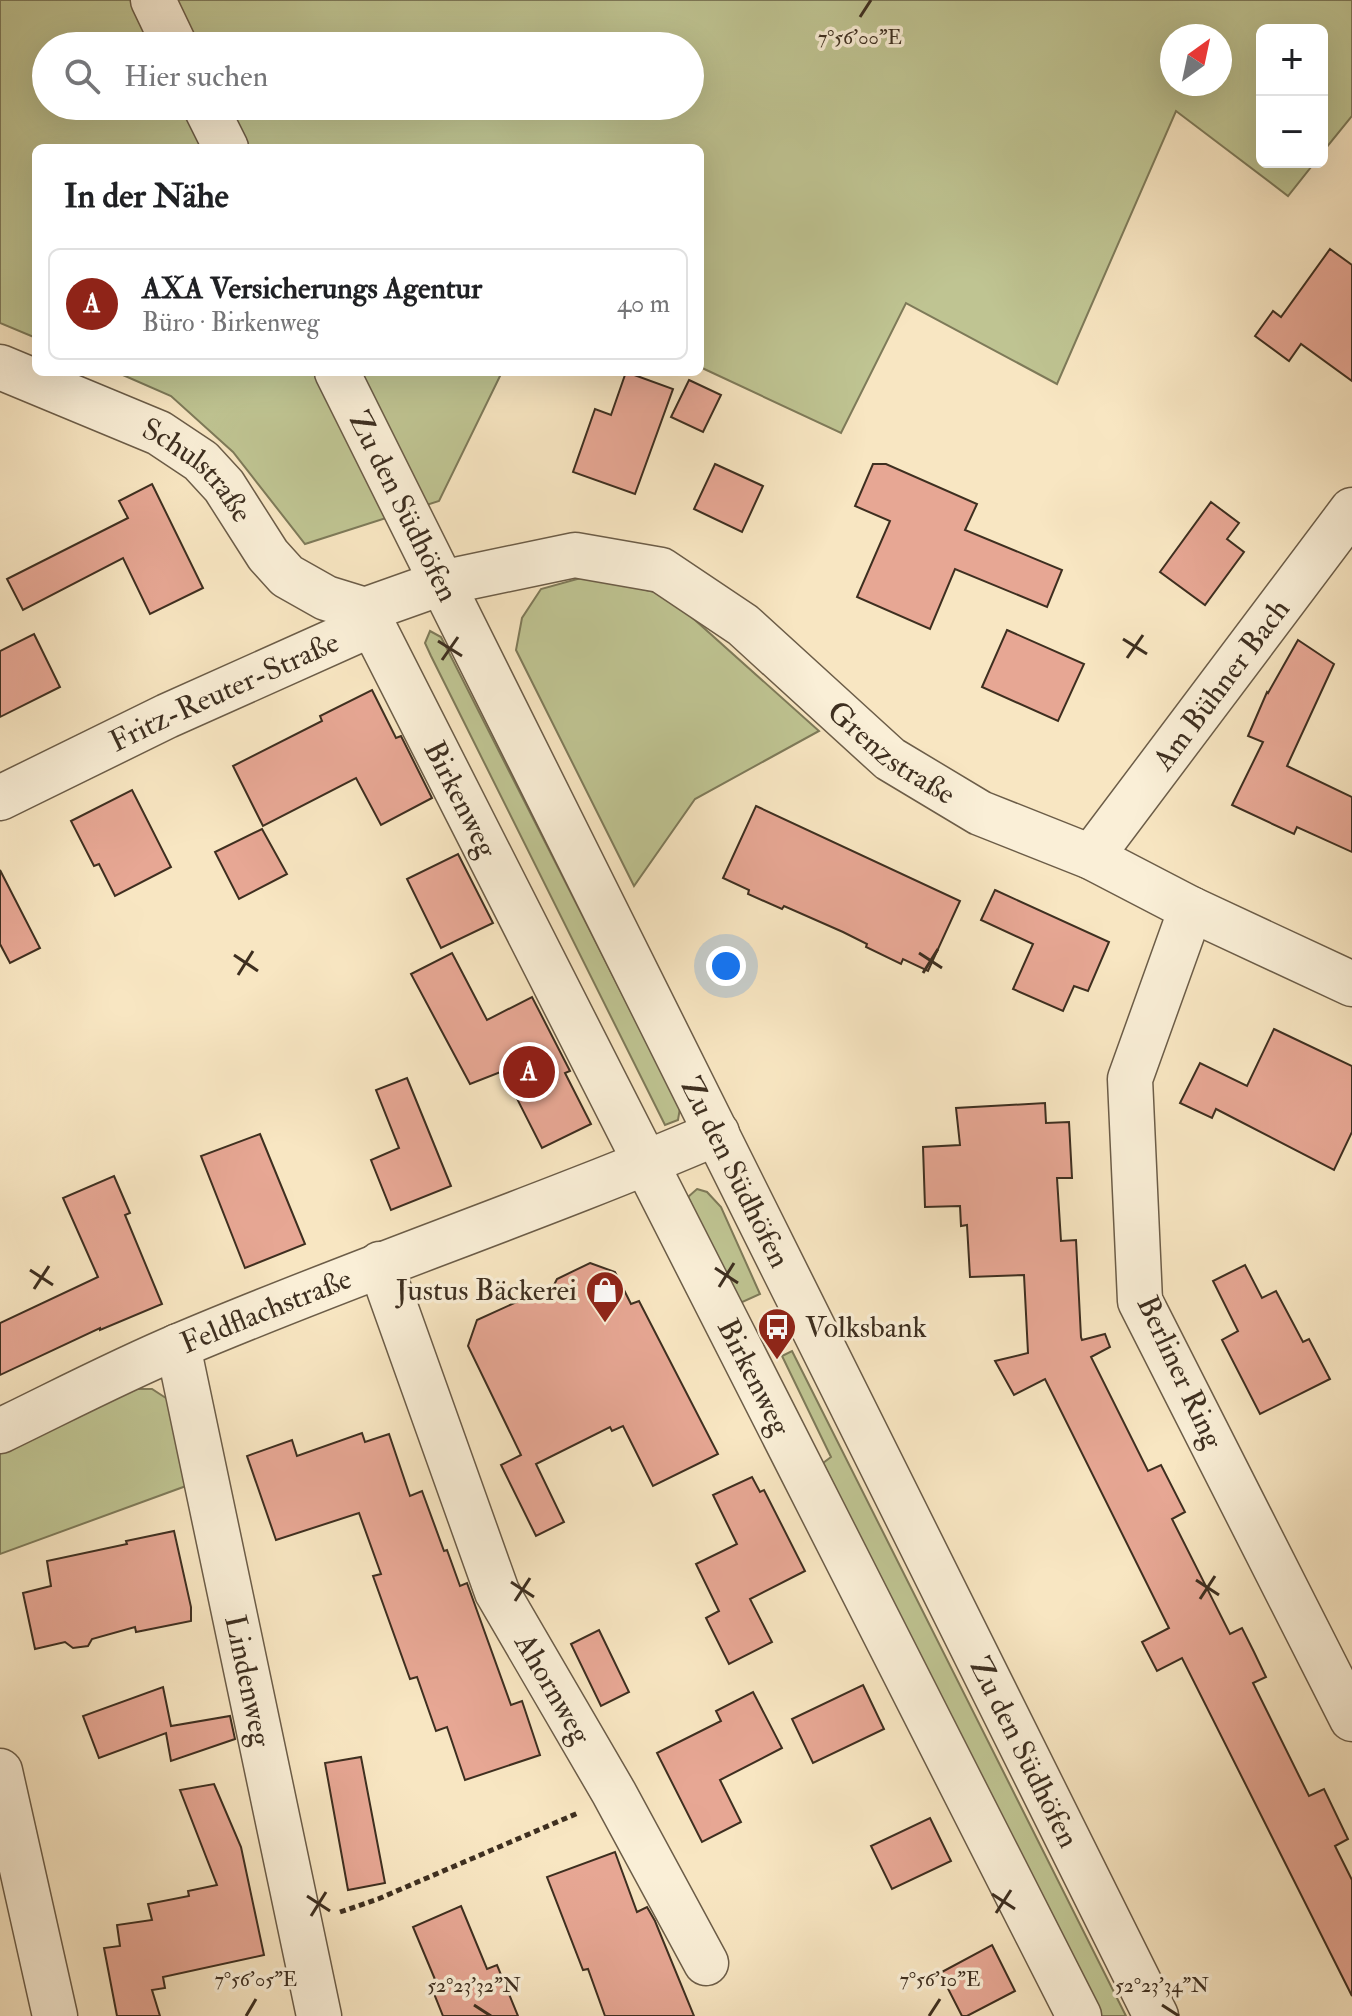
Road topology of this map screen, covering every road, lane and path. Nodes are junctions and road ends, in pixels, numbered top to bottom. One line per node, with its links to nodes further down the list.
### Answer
1 (153, 0): 2 (street)
2 (168, 32)
3 (212, 120): 4 (street)
4 (224, 144)
5 (0, 367): 9 (street, Schulstraße)
6 (339, 376): 8 (street, Zu den Südhöfen)
7 (1351, 512): 11 (street, Am Bühner Bach)
8 (441, 583): 9 (street, Fritz-Reuter-Straße); 11 (street, Grenzstraße); 14 (street, Zu den Südhöfen)
9 (365, 610): 10 (street, Fritz-Reuter-Straße); 15 (street, Birkenweg)
10 (0, 798)
11 (1091, 857): 12 (street, Grenzstraße)
12 (1191, 909): 13 (street, Grenzstraße); 19 (street, Berliner Ring)
13 (1352, 984)
14 (717, 1133): 15 (street, Feldflachstraße); 27 (street, Zu den Südhöfen)
15 (646, 1163): 16 (street, Feldflachstraße); 26 (street, Birkenweg)
16 (380, 1264): 17 (street, Feldflachstraße); 21 (street, Ahornweg)
17 (178, 1346): 18 (street, Feldflachstraße); 22 (street, Lindenweg)
18 (0, 1431)
19 (1352, 1719)
20 (0, 1771): 24 (street)
21 (614, 1793): 22 (path); 23 (street, Ahornweg)
22 (300, 1925): 25 (street, Lindenweg)
23 (706, 1963)
24 (55, 2016)
25 (319, 2016)
26 (1079, 2016)
27 (1156, 2016)

